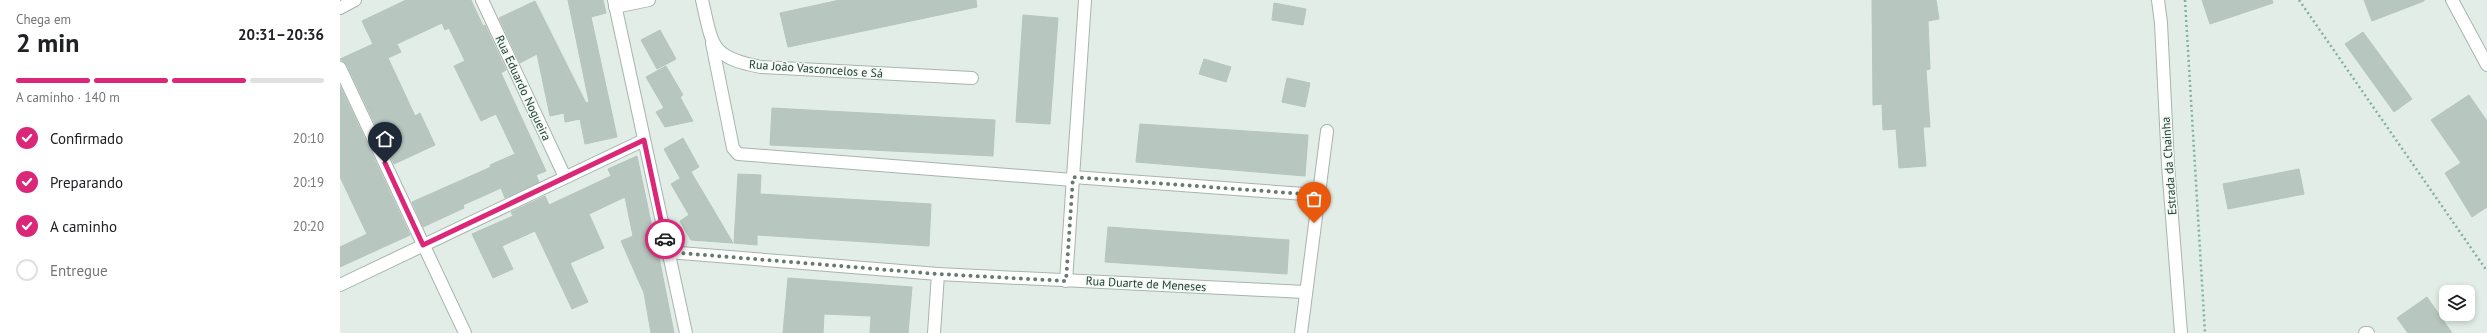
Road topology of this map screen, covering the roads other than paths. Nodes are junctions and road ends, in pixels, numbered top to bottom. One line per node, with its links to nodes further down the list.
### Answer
1 (355, 0): 9 (street)
2 (482, 0): 16 (street, Rua Eduardo Nogueira)
3 (648, 0): 8 (street)
4 (702, 0): 10 (street)
5 (1085, 0): 17 (street)
6 (2158, 0): 29 (street, Estrada da Chainha)
7 (2452, 0): 11 (street)
8 (615, 3): 15 (street)
9 (340, 8)
10 (712, 43): 13 (street, Rua João Vasconcelos e Sá); 17 (street)
11 (2487, 66)
12 (340, 68): 19 (street)
13 (972, 78)
14 (1327, 131): 18 (street)
15 (644, 140): 16 (street); 20 (street)
16 (565, 177): 19 (street)
17 (1073, 179): 18 (street); 22 (street)
18 (1318, 195): 24 (street)
19 (423, 245): 23 (street); 25 (street)
20 (668, 252): 21 (street, Rua Duarte de Meneses); 26 (street)
21 (938, 274): 22 (street, Rua Duarte de Meneses); 27 (street)
22 (1066, 281): 24 (street, Rua Duarte de Meneses)
23 (340, 285)
24 (1305, 292): 28 (street)
25 (465, 333)
26 (686, 333)
27 (934, 333)
28 (1301, 333)
29 (2181, 333)

